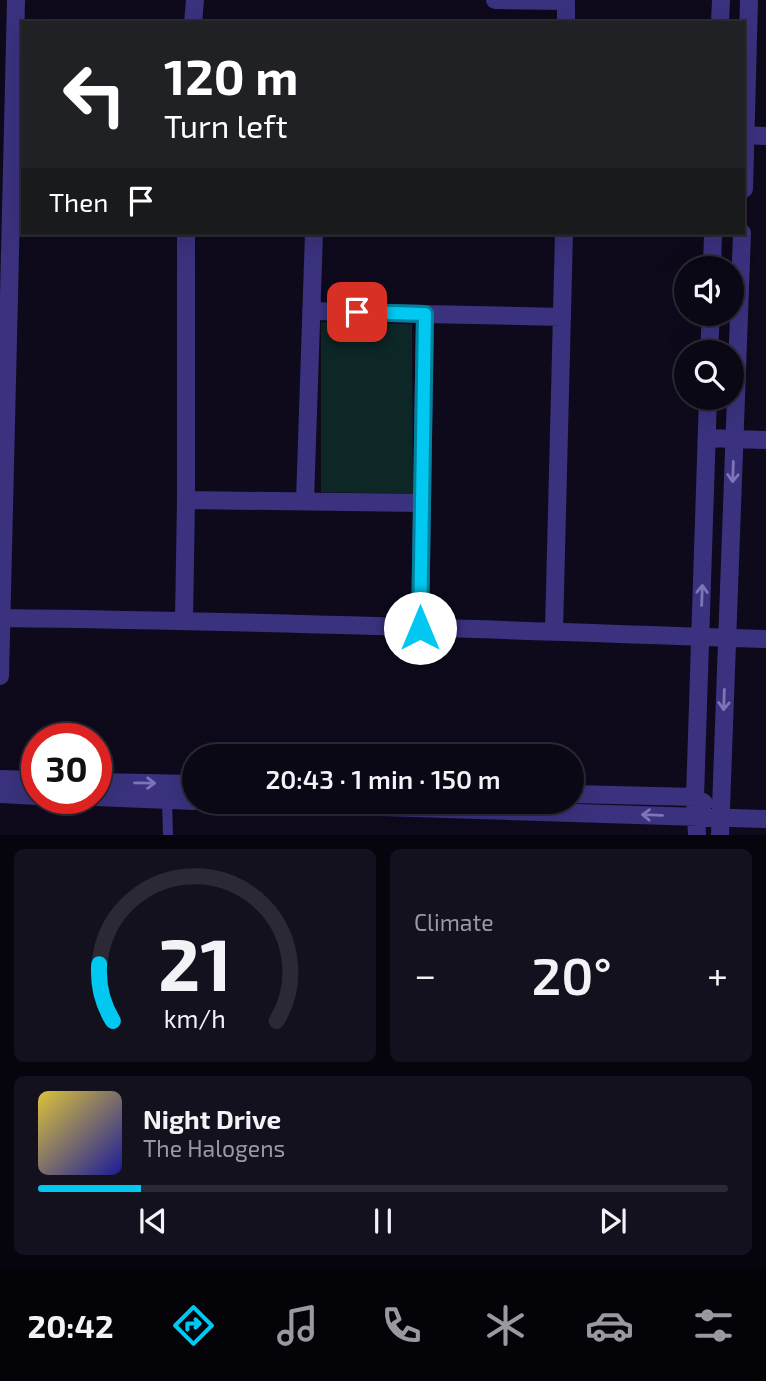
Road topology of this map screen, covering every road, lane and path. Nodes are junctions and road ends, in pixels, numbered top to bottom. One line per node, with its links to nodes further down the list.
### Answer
1 (16, 0): 13 (street)
2 (195, 0): 7 (street)
3 (495, 0): 6 (street)
4 (721, 0): 9 (street)
5 (749, 0): 10 (street)
6 (566, 1): 8 (street)
7 (193, 21)
8 (566, 21)
9 (720, 21)
10 (757, 27): 11 (street)
11 (745, 135): 12 (street)
12 (766, 136)
13 (17, 149): 30 (street)
14 (186, 235): 27 (street)
15 (314, 235): 20 (street)
16 (564, 235): 22 (street)
17 (713, 235): 19 (street)
18 (742, 235): 25 (street)
19 (712, 256)
20 (311, 311): 21 (street); 28 (street)
21 (425, 314): 22 (street); 29 (street)
22 (562, 317): 33 (street)
23 (708, 410): 24 (street)
24 (707, 438): 25 (street); 34 (street, one-way to 24)
25 (734, 439): 26 (street); 35 (street, one-way to 35)
26 (766, 440)
27 (186, 500): 28 (street); 31 (street)
28 (305, 501): 29 (street)
29 (421, 503): 32 (street)
30 (2, 618): 31 (street); 37 (street)
31 (184, 620): 32 (street)
32 (420, 628): 33 (street)
33 (554, 631): 34 (street)
34 (700, 635): 35 (street); 45 (street)
35 (727, 637): 36 (street); 52 (street, one-way to 52)
36 (766, 639)
37 (0, 676)
38 (0, 779): 39 (street)
39 (21, 780)
40 (112, 782): 41 (street, one-way to 41)
41 (182, 784)
42 (0, 794): 44 (street)
43 (584, 794): 45 (street)
44 (21, 795)
45 (695, 797): 50 (street); 52 (street)
46 (112, 798): 47 (street)
47 (167, 800): 48 (street); 53 (lane)
48 (182, 801)
49 (584, 813): 50 (street, one-way to 49)
50 (697, 816): 52 (street); 54 (street)
51 (766, 819): 52 (street)
52 (720, 826)
53 (168, 835)
54 (697, 835)

